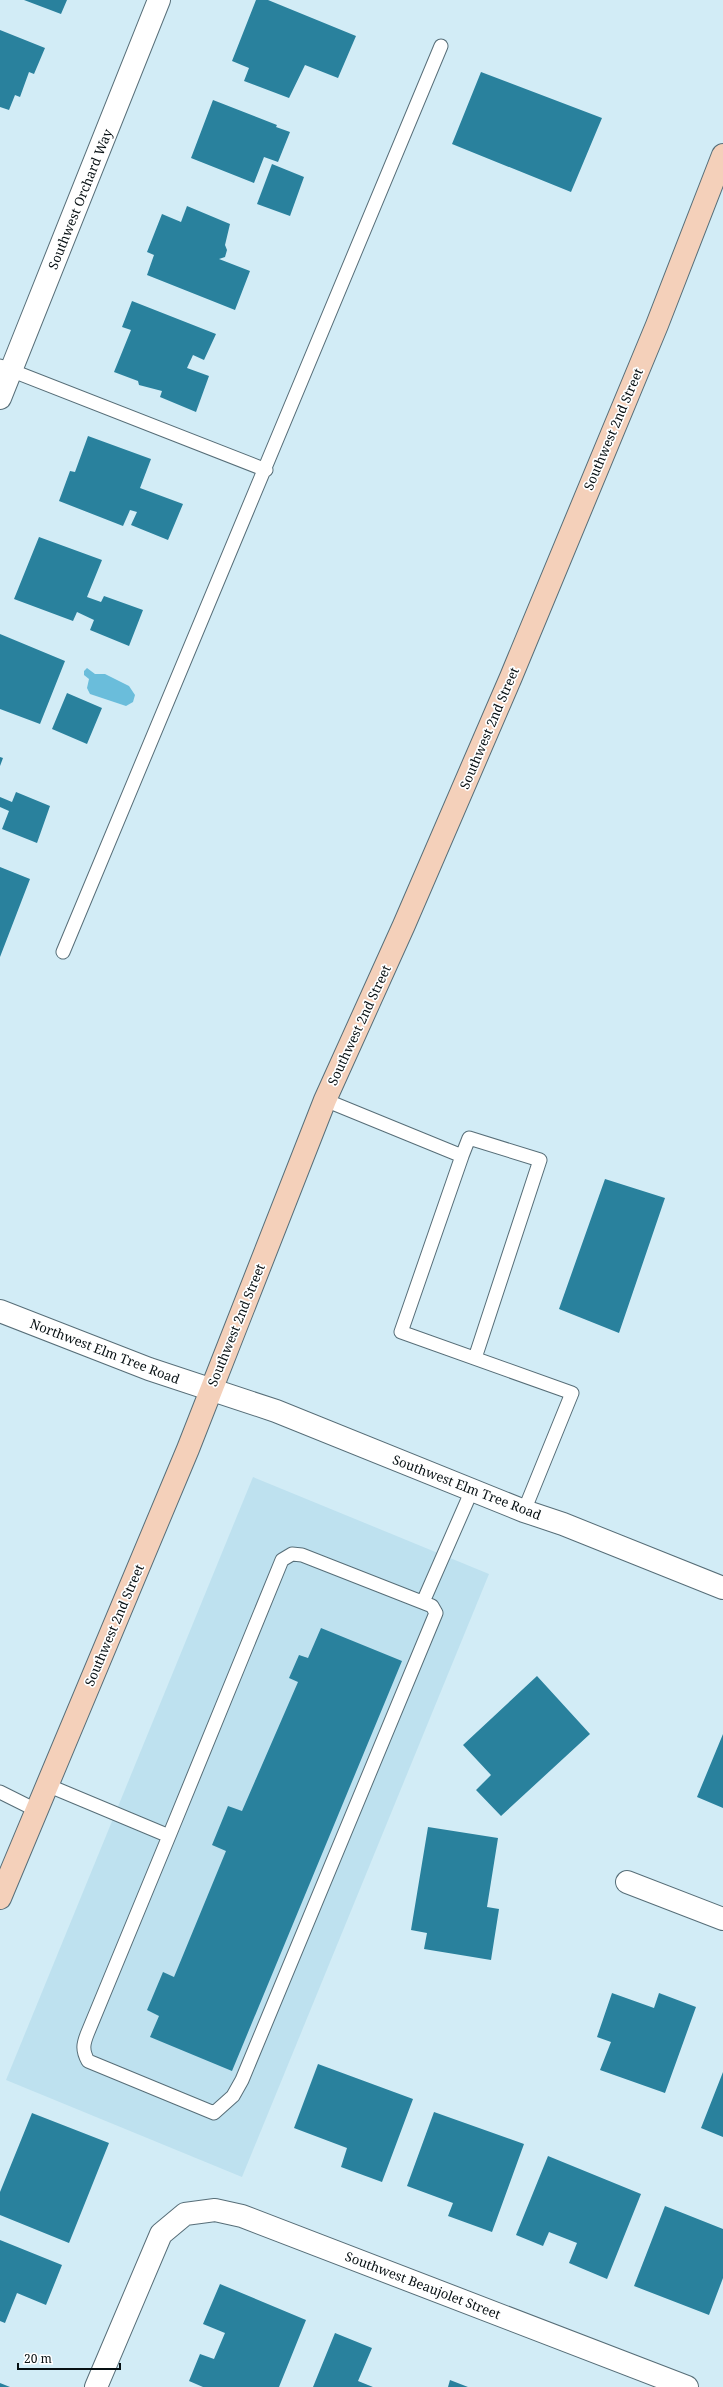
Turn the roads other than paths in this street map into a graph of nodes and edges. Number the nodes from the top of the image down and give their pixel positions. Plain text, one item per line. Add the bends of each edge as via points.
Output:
1 (159, 0) edge
2 (441, 46) dead end
3 (723, 155) edge
4 (6, 368) edge
5 (0, 398) edge
6 (266, 470) junction
7 (63, 952) dead end
8 (325, 1100) junction
9 (462, 1156) junction
10 (0, 1311) edge
11 (475, 1358) junction
12 (210, 1389) junction
13 (472, 1490) junction
14 (524, 1511) junction
15 (723, 1588) edge
16 (423, 1602) junction
17 (47, 1785) junction
18 (0, 1792) edge
19 (36, 1810) junction
20 (169, 1836) junction
21 (627, 1882) dead end
22 (0, 1898) edge
23 (723, 1919) edge
24 (96, 2387) edge
25 (687, 2387) edge

1 - 4 street, Southwest Orchard Way
2 - 6 lane
3 - 8 main road, Southwest 2nd Street via 656,325 510,677 404,925
4 - 5 street, Southwest Orchard Way
4 - 6 lane
6 - 7 lane
8 - 9 lane
8 - 12 main road, Southwest 2nd Street
9 - 11 lane via 401,1332
9 - 11 lane via 469,1138 540,1160
10 - 12 street, Northwest Elm Tree Road via 149,1369
11 - 14 lane via 572,1393
12 - 13 street, Southwest Elm Tree Road via 276,1411
12 - 17 main road, Southwest 2nd Street via 188,1449
13 - 14 street, Southwest Elm Tree Road
13 - 16 lane
14 - 15 street, Southwest Elm Tree Road
16 - 20 lane via 302,1555 292,1554 282,1560
16 - 20 lane via 432,1606 436,1613 242,2080 233,2096 214,2113 88,2061 83,2053 83,2044
17 - 19 main road, Southwest 2nd Street
17 - 20 lane
18 - 19 lane
19 - 22 main road, Southwest 2nd Street
21 - 23 street
24 - 25 street, Southwest Beaujolet Street via 161,2234 185,2214 215,2210 242,2216

